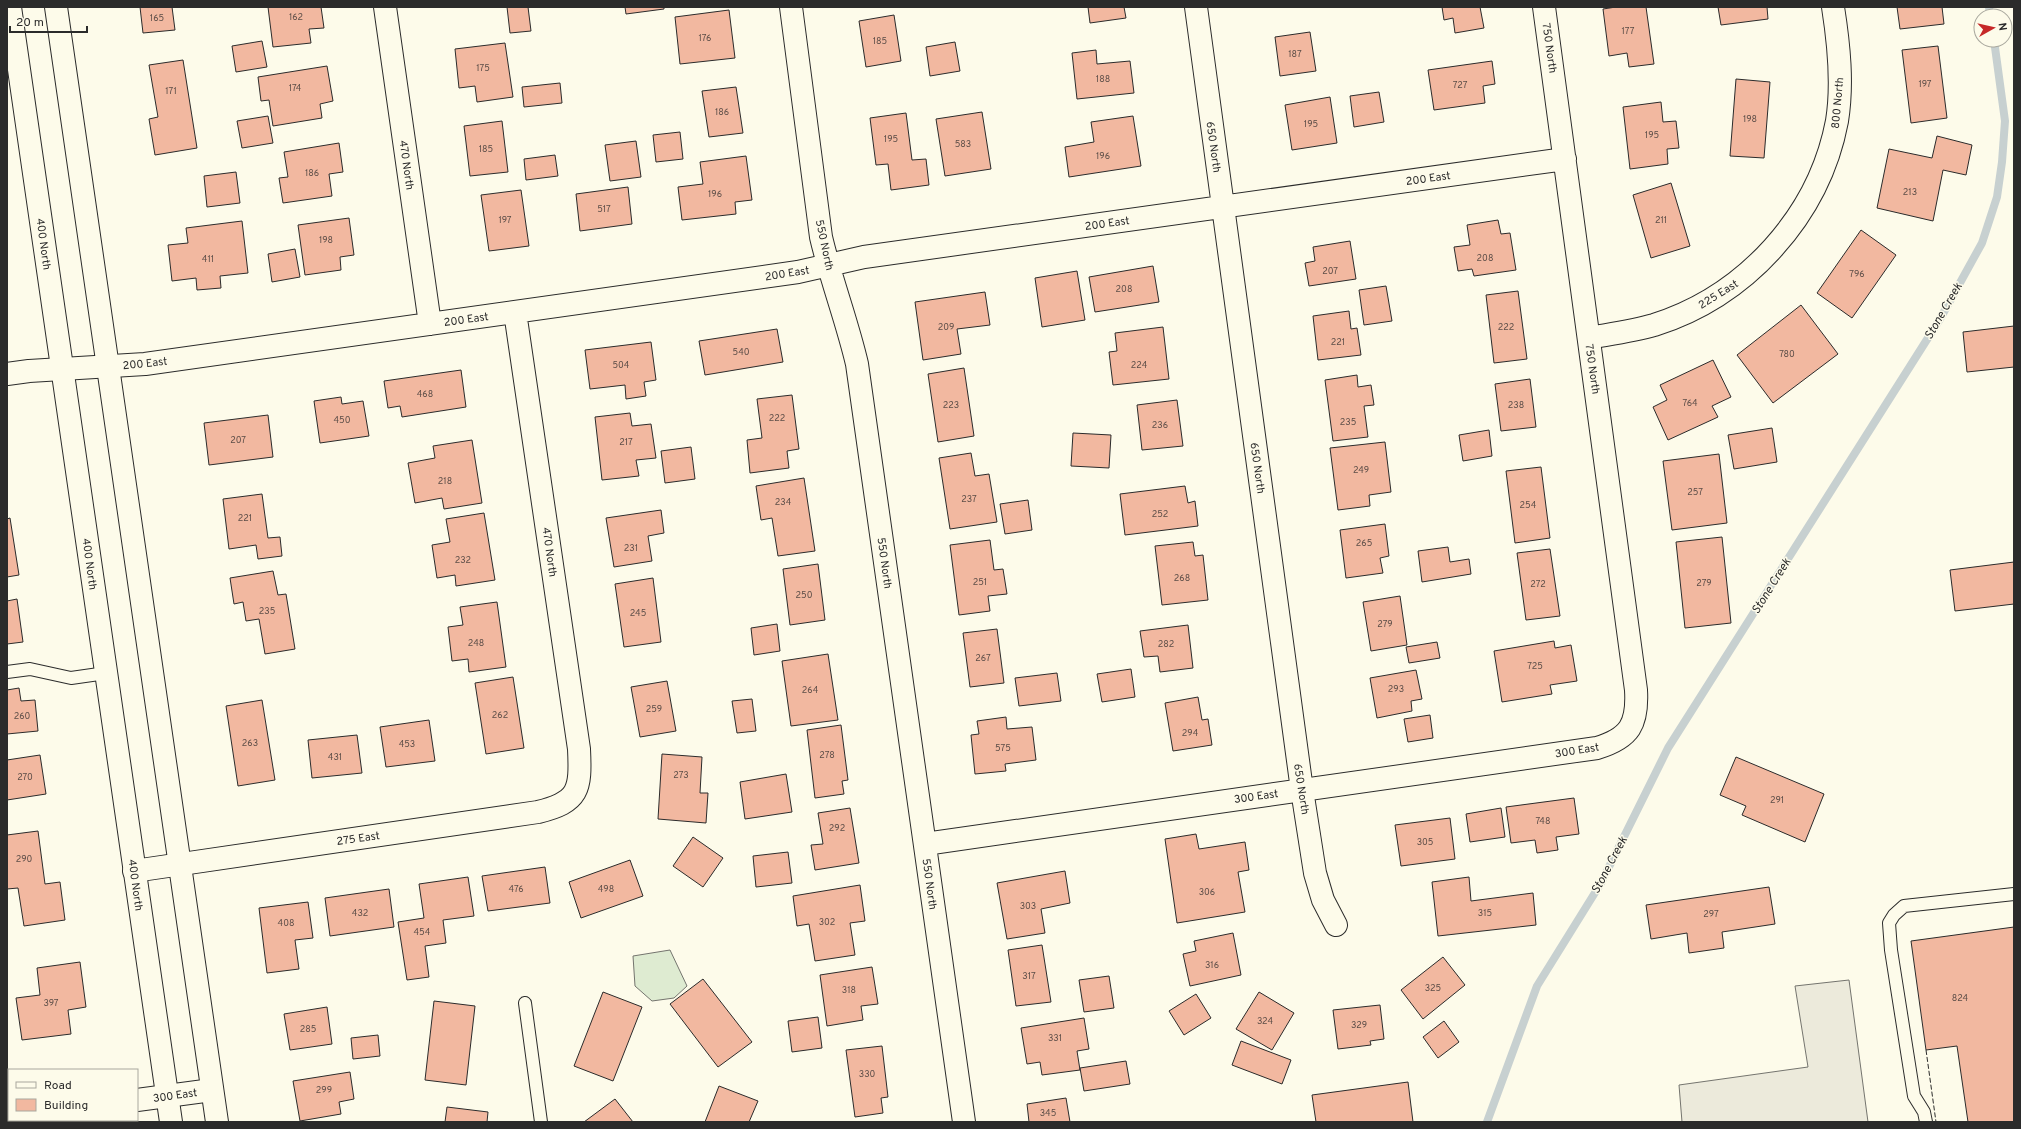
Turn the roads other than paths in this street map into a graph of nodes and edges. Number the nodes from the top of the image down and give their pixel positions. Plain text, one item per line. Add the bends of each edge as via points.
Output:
1 (10, 7) edge
2 (56, 7) edge
3 (384, 7) edge
4 (791, 7) edge
5 (1196, 7) edge
6 (1544, 7) edge
7 (1833, 7) edge
8 (1565, 159) junction
9 (1810, 195) joint
10 (1222, 207) junction
11 (828, 266) junction
12 (516, 312) junction
13 (430, 324) junction
14 (1589, 338) junction
15 (108, 366) junction
16 (62, 369) junction
17 (7, 374) edge
18 (7, 672) edge
19 (106, 673) junction
20 (1630, 730) joint
21 (1302, 790) junction
22 (576, 793) joint
23 (925, 844) junction
24 (180, 864) junction
25 (134, 870) junction
26 (2014, 894) edge
27 (1336, 925) dead end
28 (525, 1003) dead end
29 (212, 1090) junction
30 (167, 1096) junction
31 (138, 1100) edge
32 (170, 1122) edge
33 (217, 1122) edge
34 (541, 1122) edge
35 (964, 1122) edge
36 (1926, 1122) edge

1 - 16 street, 400 North
2 - 15 street
3 - 13 street, 470 North
4 - 11 street, 550 North via 821,237
5 - 10 street, 650 North
6 - 8 street, 750 North
7 - 9 street, 800 North via 1840,63 1837,120 1831,147
8 - 10 street, 200 East
8 - 14 street, 750 North
9 - 14 street, 225 East via 1778,242 1748,272 1714,298 1654,325
10 - 11 street, 200 East via 864,257
10 - 21 street, 650 North
11 - 12 street, 200 East
11 - 23 street, 550 North via 848,326 856,364
12 - 13 street, 200 East
12 - 22 street, 470 North via 579,749
13 - 15 street, 200 East via 145,364
14 - 20 street, 750 North via 1636,690 1635,718
15 - 16 street, 200 East
15 - 24 street
16 - 17 street, 200 East
16 - 19 street, 400 North
18 - 19 lane via 30,669 71,678
19 - 25 street, 400 North
20 - 21 street, 300 East via 1621,738 1597,748
21 - 23 street, 300 East
21 - 27 street, 650 North via 1315,873 1323,900
22 - 24 street, 275 East via 566,802 538,812
23 - 35 street, 550 North
24 - 25 street, 275 East
24 - 29 street
25 - 30 street, 400 North
26 - 36 lane via 1904,906 1889,923 1914,1096 1924,1112
28 - 34 lane
29 - 30 street, 300 East
29 - 33 street
30 - 31 street, 300 East
30 - 32 street, 400 North

